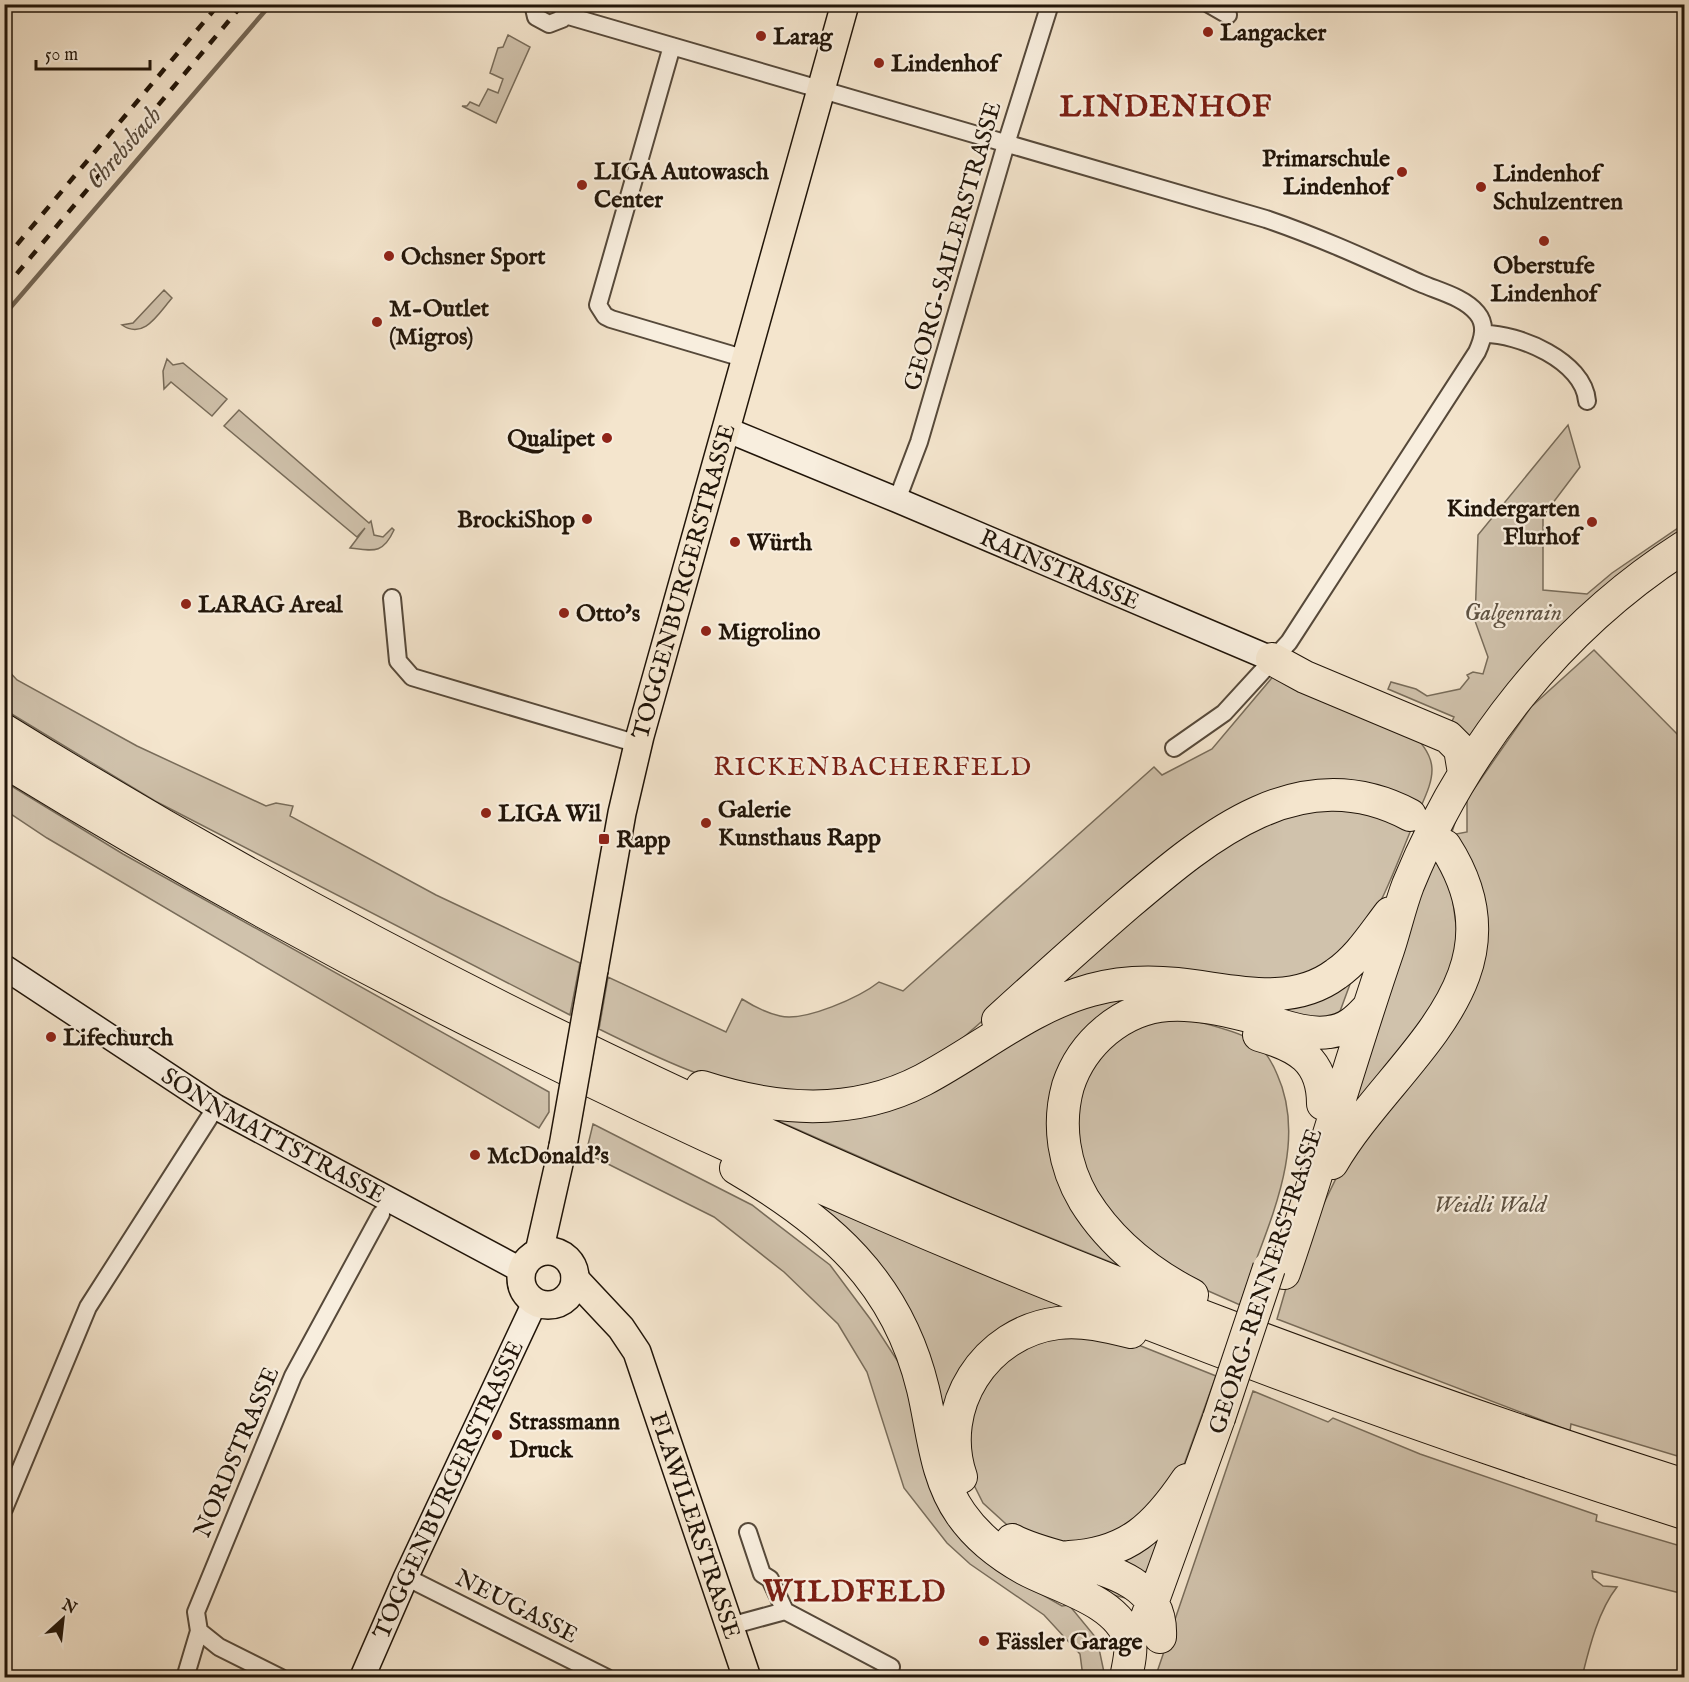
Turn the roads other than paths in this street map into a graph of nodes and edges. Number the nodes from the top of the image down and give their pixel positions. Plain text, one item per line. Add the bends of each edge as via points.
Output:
1 (533, 4) edge
2 (845, 4) edge
3 (1050, 4) edge
4 (1209, 4) edge
5 (565, 10) edge
6 (1228, 15) dead end
7 (672, 46) junction
8 (822, 90) junction
9 (1006, 144) junction
10 (1483, 334) junction
11 (746, 359) junction
12 (1587, 401) dead end
13 (725, 429) junction
14 (897, 500) junction
15 (1684, 547) edge
16 (392, 598) dead end
17 (1272, 659) junction
18 (4, 730) edge
19 (638, 744) junction
20 (1174, 748) dead end
21 (4, 761) edge
22 (1464, 773) junction
23 (1410, 815) dead end
24 (1445, 846) dead end
25 (1407, 887) junction
26 (1381, 925) junction
27 (4, 967) edge
28 (1191, 1006) junction
29 (1367, 1009) junction
30 (519, 1017) junction
31 (1343, 1029) junction
32 (951, 1062) junction
33 (608, 1089) junction
34 (1323, 1104) junction
35 (216, 1107) junction
36 (561, 1156) junction
37 (1306, 1208) junction
38 (381, 1214) dead end
39 (530, 1261) junction
40 (571, 1268) junction
41 (1276, 1270) junction
42 (547, 1302) junction
43 (1306, 1355) junction
44 (1260, 1365) junction
45 (642, 1373) junction
46 (1220, 1429) junction
47 (1684, 1485) edge
48 (4, 1509) edge
49 (1684, 1513) edge
50 (748, 1532) dead end
51 (1053, 1558) junction
52 (1181, 1576) junction
53 (406, 1577) junction
54 (1068, 1588) junction
55 (1153, 1603) junction
56 (785, 1611) junction
57 (730, 1626) junction
58 (199, 1631) junction
59 (1160, 1636) junction
60 (891, 1667) dead end
61 (184, 1677) edge
62 (281, 1677) edge
63 (362, 1677) edge
64 (608, 1677) edge
65 (747, 1677) edge
66 (1126, 1677) edge
67 (1146, 1677) edge

1 - 5 street via 536,17 544,23 554,24
2 - 8 main road, TOGGENBURGERSTRASSE
3 - 9 street, GEORG-SAILERSTRASSE
4 - 6 street
5 - 7 street
7 - 8 street
7 - 11 street via 598,305 611,319
8 - 9 street
8 - 11 main road, TOGGENBURGERSTRASSE
9 - 10 street via 1299,230 1461,301 1476,312 1483,324
9 - 14 street, GEORG-SAILERSTRASSE via 920,442
10 - 12 street via 1501,333 1517,338 1560,361 1582,383
10 - 17 street via 1477,352 1289,642
11 - 13 main road, TOGGENBURGERSTRASSE
13 - 14 street, RAINSTRASSE
13 - 19 main road, TOGGENBURGERSTRASSE
14 - 17 street, RAINSTRASSE
15 - 22 highway, GEORG-RENNERSTRASSE via 1620,594 1561,648 1504,715
16 - 19 street via 398,661 412,677
17 - 20 street via 1224,713
17 - 22 highway via 1448,737 1460,749
18 - 30 highway via 214,855
19 - 36 main road, TOGGENBURGERSTRASSE, bridge via 620,823
21 - 33 highway via 288,926
22 - 25 highway, GEORG-RENNERSTRASSE
23 - 32 highway via 1377,800 1348,794 1284,802 1240,819 1172,866
24 - 37 highway via 1462,875 1472,908 1473,936 1464,980 1440,1024 1352,1132
25 - 26 highway, GEORG-RENNERSTRASSE
25 - 29 highway, GEORG-RENNERSTRASSE
26 - 31 highway, GEORG-RENNERSTRASSE via 1375,951
26 - 32 highway via 1337,974 1306,990 1263,995 1158,982 1109,986 1054,1003
27 - 35 street, SONNMATTSTRASSE
28 - 31 highway via 1211,1007 1310,1032
28 - 34 highway via 1208,1018 1267,1037 1308,1059 1320,1075
28 - 43 highway via 1169,1005 1131,1015 1107,1030 1084,1053 1064,1103 1063,1137 1070,1169 1097,1220 1150,1270 1206,1302 1282,1332
29 - 31 highway
29 - 37 highway, GEORG-RENNERSTRASSE
30 - 32 highway via 694,1084 743,1099 793,1107 872,1100 924,1079
30 - 43 highway via 934,1209
31 - 34 highway, GEORG-RENNERSTRASSE
33 - 44 highway via 928,1234
33 - 54 highway via 796,1206 864,1267 892,1308 911,1348 939,1465 957,1508 998,1552 1028,1571
34 - 41 highway, GEORG-RENNERSTRASSE
35 - 39 street, SONNMATTSTRASSE
35 - 48 street via 87,1306
36 - 39 main road, TOGGENBURGERSTRASSE
36 - 40 main road, TOGGENBURGERSTRASSE via 560,1215
37 - 41 highway, GEORG-RENNERSTRASSE
38 - 58 street, NORDSTRASSE via 293,1376 196,1612
39 - 40 main road via 553,1251
39 - 42 main road via 521,1285
40 - 42 main road via 570,1293
40 - 45 main road, FLAWILERSTRASSE via 621,1328 637,1352
41 - 46 highway, GEORG-RENNERSTRASSE, bridge
42 - 45 main road, FLAWILERSTRASSE via 601,1323
42 - 53 street, TOGGENBURGERSTRASSE
43 - 47 highway
44 - 49 highway
44 - 51 highway via 1079,1322 1034,1328 993,1352 971,1380 958,1410 954,1440 959,1472 972,1502 995,1529 1030,1550
45 - 57 main road, FLAWILERSTRASSE
46 - 51 highway via 1157,1520 1132,1540 1090,1556
46 - 52 highway, GEORG-RENNERSTRASSE
46 - 55 highway, GEORG-RENNERSTRASSE
50 - 56 street via 762,1574 770,1579
51 - 55 highway via 1125,1577 1143,1589
52 - 55 highway via 1164,1597
52 - 59 highway, GEORG-RENNERSTRASSE
53 - 63 street, TOGGENBURGERSTRASSE
53 - 64 street, NEUGASSE
54 - 55 highway via 1130,1604
54 - 66 highway via 1119,1620 1130,1643
55 - 59 highway
55 - 66 highway, GEORG-RENNERSTRASSE
56 - 57 street
56 - 60 street
57 - 65 main road, FLAWILERSTRASSE
58 - 61 street, NORDSTRASSE
58 - 62 street via 219,1647
59 - 67 highway, GEORG-RENNERSTRASSE

